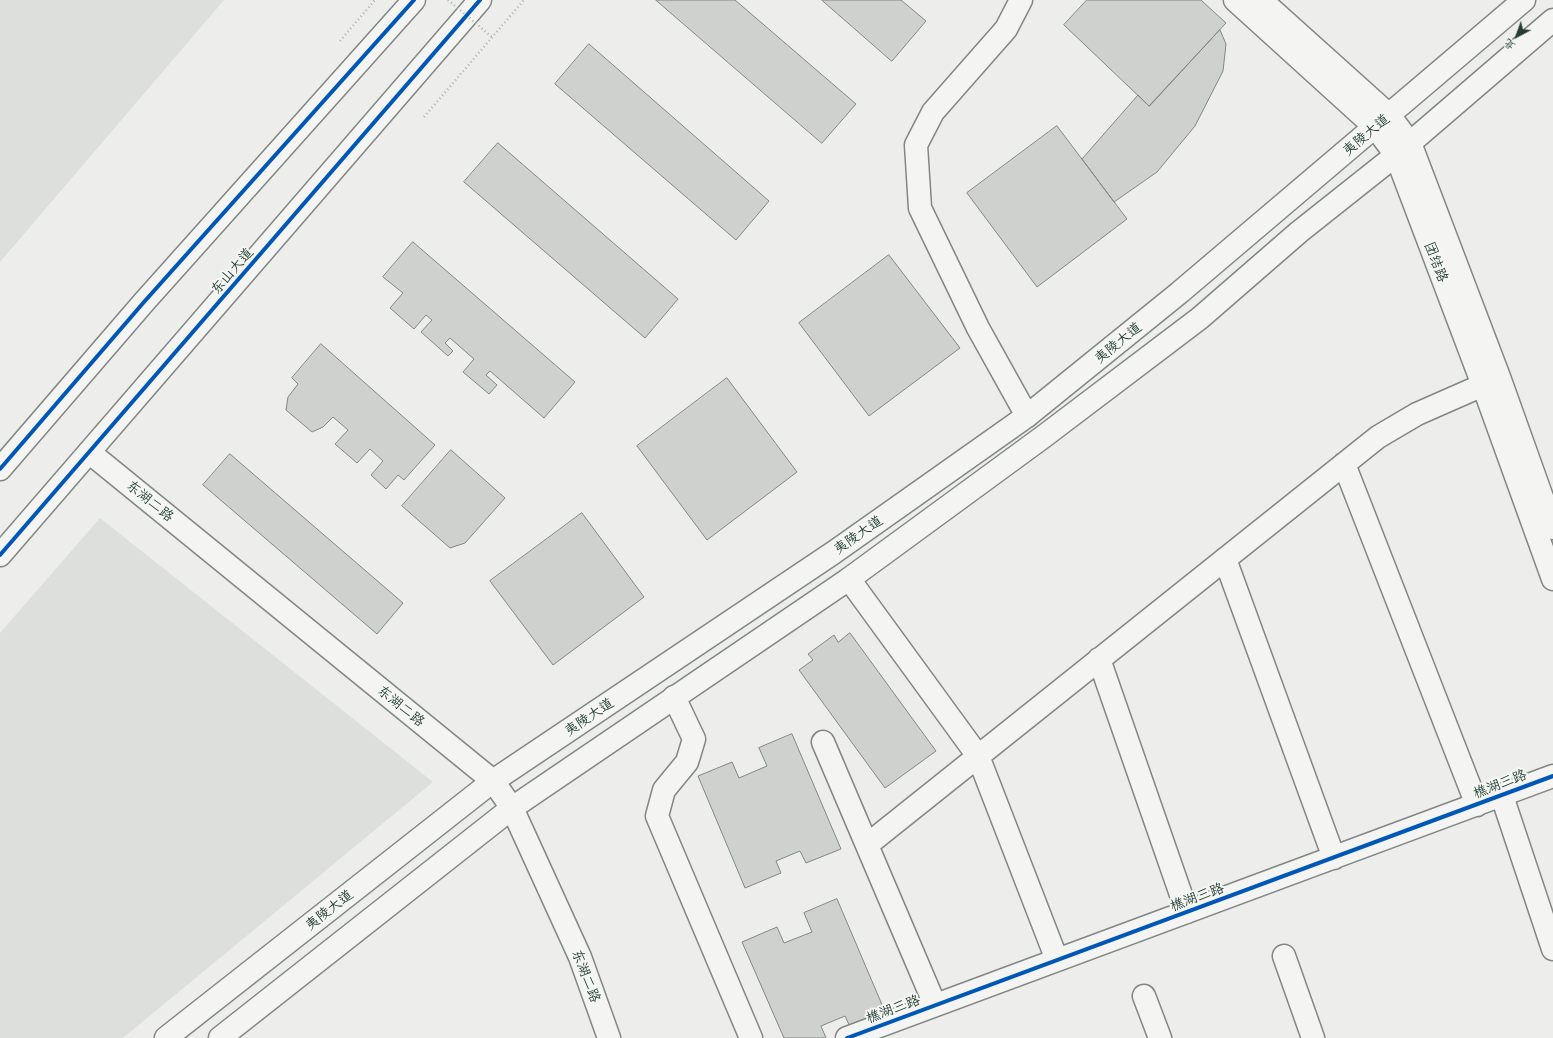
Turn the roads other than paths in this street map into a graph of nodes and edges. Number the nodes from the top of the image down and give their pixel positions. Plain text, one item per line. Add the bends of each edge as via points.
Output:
1 (414, 0) edge
2 (480, 0) edge
3 (1020, 0) edge
4 (1235, 0) edge
5 (1262, 0) edge
6 (1524, 0) edge
7 (1553, 20) edge
8 (1382, 121) junction
9 (1403, 149) junction
10 (1483, 385) junction
11 (1027, 416) junction
12 (89, 452) junction
13 (1344, 464) junction
14 (0, 470) edge
15 (1546, 488) edge
16 (1553, 528) edge
17 (0, 555) edge
18 (1225, 559) junction
19 (849, 579) junction
20 (1553, 579) edge
21 (1099, 659) junction
22 (674, 697) junction
23 (823, 742) dead end
24 (978, 756) junction
25 (1553, 776) edge
26 (493, 781) junction
27 (1502, 796) junction
28 (1478, 805) junction
29 (512, 808) junction
30 (867, 845) junction
31 (1334, 858) junction
32 (1187, 912) junction
33 (1553, 949) edge
34 (1284, 956) dead end
35 (1058, 960) junction
36 (1144, 996) dead end
37 (935, 1005) junction
38 (166, 1038) edge
39 (220, 1038) edge
40 (609, 1038) edge
41 (751, 1038) edge
42 (847, 1038) edge
43 (1160, 1038) edge
44 (1313, 1038) edge

1 - 14 main road via 144,302
2 - 12 main road, 东山大道
3 - 11 main road via 1006,29 933,112 916,145 920,208 978,328
4 - 8 main road, 团结路
5 - 8 main road, 团结路
6 - 8 main road, 夷陵大道
7 - 9 main road, 夷陵大道
8 - 9 main road, 团结路
8 - 11 main road, 夷陵大道 via 1179,293
9 - 10 main road, 团结路
9 - 15 main road, 团结路
9 - 19 main road, 夷陵大道 via 1299,232 1200,318
10 - 13 main road via 1417,414 1378,437
10 - 20 main road, 团结路
11 - 26 main road, 夷陵大道 via 833,553
12 - 17 main road, 东山大道
12 - 26 main road, 东湖二路
13 - 18 main road
13 - 28 main road
15 - 16 main road, 团结路
18 - 21 main road
18 - 31 main road
19 - 22 main road, 夷陵大道
19 - 24 main road
21 - 24 main road
21 - 32 main road
22 - 29 main road, 夷陵大道
22 - 41 main road via 694,739 687,762 664,790 657,816
23 - 30 main road
24 - 30 main road
24 - 35 main road
25 - 27 main road, 樵湖三路
26 - 29 main road, 东湖二路
26 - 38 main road, 夷陵大道
27 - 28 main road, 樵湖三路
27 - 33 main road
28 - 31 main road, 樵湖三路
29 - 39 main road, 夷陵大道
29 - 40 main road, 东湖二路 via 580,956
30 - 37 main road
31 - 32 main road, 樵湖三路
32 - 35 main road, 樵湖三路
34 - 44 main road
35 - 37 main road, 樵湖三路
36 - 43 main road
37 - 42 main road, 樵湖三路

